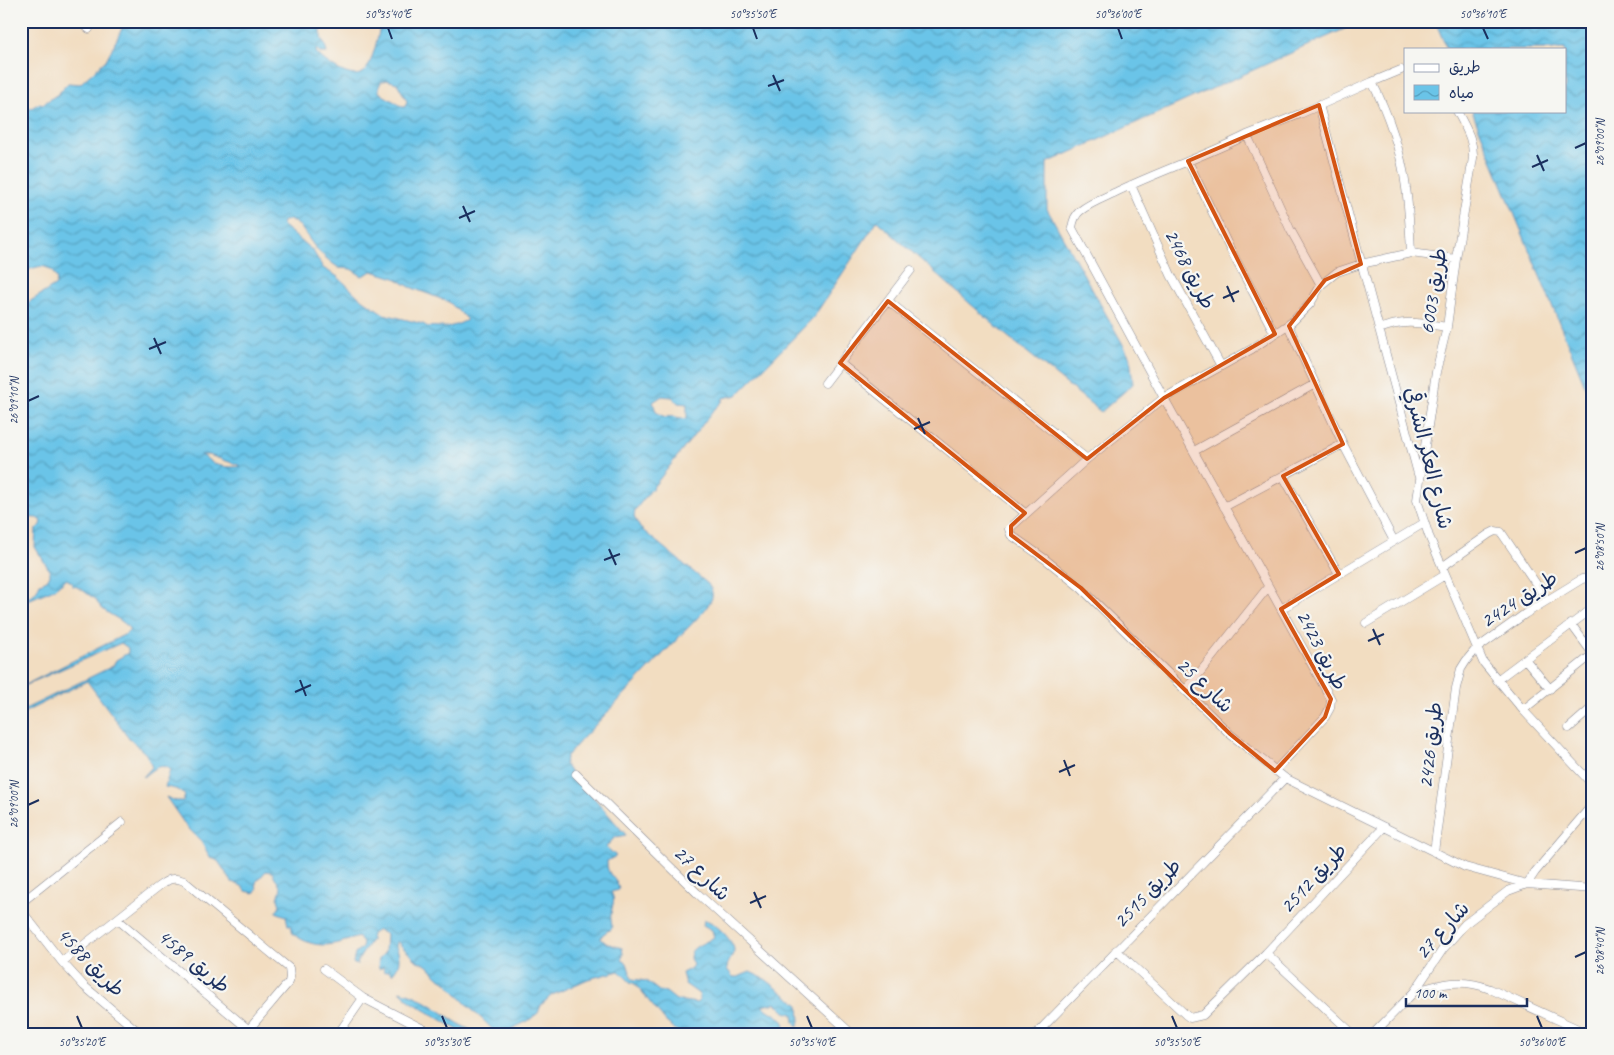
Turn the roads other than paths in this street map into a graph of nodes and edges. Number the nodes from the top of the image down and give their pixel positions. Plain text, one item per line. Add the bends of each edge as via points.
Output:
1 (79, 21) edge
2 (89, 29) dead end
3 (1402, 70) dead end
4 (1372, 82) junction
5 (1319, 105) junction
6 (1458, 112) edge
7 (1247, 135) junction
8 (1188, 161) junction
9 (1131, 185) junction
10 (1411, 253) junction
11 (1456, 259) junction
12 (1361, 264) junction
13 (910, 270) dead end
14 (1321, 285) junction
15 (888, 301) junction
16 (1288, 325) junction
17 (1447, 327) junction
18 (1378, 329) junction
19 (1275, 334) junction
20 (840, 363) junction
21 (1221, 366) junction
22 (826, 383) dead end
23 (1315, 384) junction
24 (1164, 398) junction
25 (1343, 444) junction
26 (1194, 451) junction
27 (1087, 459) junction
28 (1283, 476) junction
29 (1419, 479) junction
30 (1224, 507) junction
31 (1025, 513) junction
32 (1424, 523) junction
33 (1394, 541) junction
34 (1442, 567) junction
35 (1339, 574) junction
36 (1445, 576) junction
37 (1593, 580) edge
38 (1268, 587) junction
39 (1547, 600) junction
40 (1593, 608) edge
41 (1281, 609) junction
42 (1366, 623) dead end
43 (1571, 624) junction
44 (1476, 649) junction
45 (1593, 654) edge
46 (1525, 659) junction
47 (1497, 680) junction
48 (1550, 689) junction
49 (1185, 691) junction
50 (1593, 707) edge
51 (1523, 710) junction
52 (1569, 728) dead end
53 (1275, 771) junction
54 (576, 774) dead end
55 (1285, 778) junction
56 (1591, 779) edge
57 (1593, 804) edge
58 (122, 822) dead end
59 (1384, 827) junction
60 (1434, 852) junction
61 (1527, 884) junction
62 (1593, 889) edge
63 (21, 903) edge
64 (21, 910) edge
65 (117, 919) junction
66 (1116, 950) junction
67 (1266, 953) junction
68 (62, 962) junction
69 (324, 969) dead end
70 (1414, 992) junction
71 (363, 998) junction
72 (21, 1028) edge
73 (247, 1031) edge
74 (27, 1034) edge
75 (142, 1034) edge
76 (338, 1034) edge
77 (433, 1034) edge
78 (852, 1034) edge
79 (1036, 1034) edge
80 (1353, 1034) edge
81 (1373, 1034) edge
82 (1589, 1034) edge

1 - 2 street
3 - 4 street
4 - 5 street
4 - 10 street via 1401,162 1408,199
5 - 7 street
5 - 12 street, شارع العكر الشرقي
6 - 11 street, طريق 6003 via 1470,136 1474,153
7 - 8 street
7 - 14 street via 1290,229
8 - 9 street
8 - 19 street, طريق 2468
9 - 21 street, طريق 2468 via 1171,275
9 - 24 street, طريق 2423 via 1079,211 1072,228
10 - 11 street
10 - 12 street
11 - 17 street, طريق 6003
12 - 14 street via 1337,272
12 - 18 street, شارع العكر الشرقي
13 - 15 street
14 - 16 street, شارع 25 via 1305,310
15 - 20 street
15 - 27 street
16 - 19 street, شارع 25
16 - 23 street
17 - 18 street via 1415,322 1395,323
17 - 29 street, طريق 6003 via 1436,372
18 - 29 street, شارع العكر الشرقي
19 - 21 street, شارع 25
20 - 22 street
20 - 31 street
21 - 24 street, شارع 25
23 - 25 street
23 - 26 street
24 - 26 street, طريق 2423
24 - 27 street, شارع 25
25 - 28 street
25 - 33 street
26 - 30 street, طريق 2423
27 - 31 street, شارع 25
28 - 30 street
28 - 35 street
29 - 32 street, شارع العكر الشرقي via 1417,500
30 - 38 street, طريق 2423
31 - 49 street, شارع 25 via 1009,529 1011,535 1081,588
32 - 33 street
32 - 34 street, شارع العكر الشرقي
33 - 35 street
34 - 36 street, شارع العكر الشرقي
34 - 39 street via 1489,534 1501,532
35 - 41 street
36 - 42 street
36 - 44 street, شارع العكر الشرقي
37 - 39 street, طريق 2424 via 1582,579
38 - 41 street, طريق 2423
38 - 49 street
39 - 44 street, طريق 2424
40 - 43 street
41 - 53 street, طريق 2423 via 1331,699 1326,717
43 - 45 street
43 - 46 street
44 - 47 street, شارع العكر الشرقي
44 - 60 street, طريق 2426 via 1461,669 1456,688
45 - 48 street
46 - 47 street
46 - 48 street
47 - 51 street, شارع العكر الشرقي
48 - 51 street
49 - 53 street, شارع 25
50 - 52 street
51 - 56 street, شارع العكر الشرقي
53 - 55 street, شارع 25
54 - 78 street, شارع 27 via 697,893
55 - 59 street, شارع 25
55 - 66 street, طريق 2515
57 - 61 street
58 - 63 street
59 - 60 street, شارع 25
59 - 67 street, طريق 2512
60 - 61 street, شارع 25 via 1465,867
61 - 62 street, شارع 25
61 - 70 street, شارع 27 via 1508,891 1465,924 1443,948
64 - 68 street, طريق 4588
65 - 68 street
65 - 73 street, طريق 4589
65 - 73 street via 158,886 179,879 285,964 290,972 289,982
66 - 67 street, طريق 2512 via 1190,1018 1210,1010
66 - 79 street, طريق 2515
67 - 80 street
68 - 75 street, طريق 4588 via 84,986
69 - 71 street
70 - 81 street, شارع 27
70 - 82 street via 1448,982 1473,984
71 - 76 street
71 - 77 street
72 - 74 street

